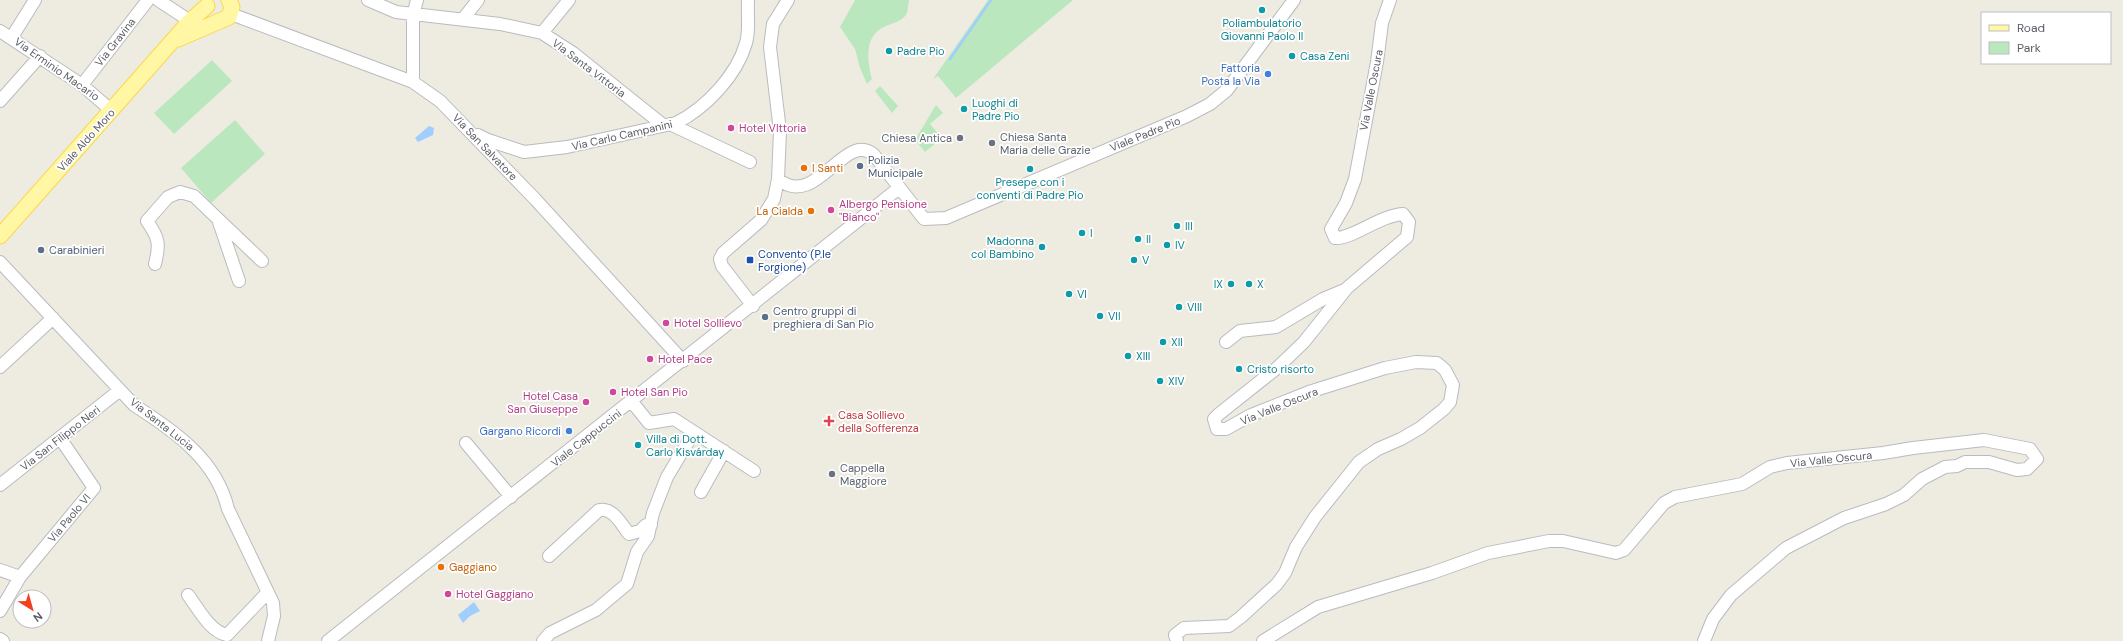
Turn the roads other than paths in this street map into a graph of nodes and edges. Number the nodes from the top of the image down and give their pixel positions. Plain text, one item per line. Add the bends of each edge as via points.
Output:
1 (35, 0) edge
2 (148, 0) edge
3 (158, 0) edge
4 (368, 0) edge
5 (417, 0) edge
6 (478, 0) edge
7 (569, 0) edge
8 (748, 0) edge
9 (788, 0) edge
10 (1294, 0) edge
11 (1390, 0) edge
12 (209, 3) edge
13 (229, 7) edge
14 (413, 15) junction
15 (463, 19) junction
16 (190, 21) junction
17 (0, 31) edge
18 (542, 33) junction
19 (12, 37) junction
20 (171, 42) junction
21 (40, 56) junction
22 (413, 82) junction
23 (82, 85) junction
24 (0, 100) edge
25 (112, 111) junction
26 (666, 124) junction
27 (469, 129) junction
28 (750, 162) dead end
29 (778, 179) junction
30 (900, 188) junction
31 (218, 219) junction
32 (0, 236) edge
33 (262, 261) dead end
34 (0, 262) edge
35 (155, 264) dead end
36 (239, 281) dead end
37 (1346, 288) junction
38 (753, 306) junction
39 (53, 318) junction
40 (1226, 342) dead end
41 (683, 361) junction
42 (0, 367) edge
43 (120, 390) junction
44 (632, 402) junction
45 (694, 432) junction
46 (60, 438) junction
47 (466, 443) dead end
48 (724, 451) junction
49 (754, 471) dead end
50 (0, 485) edge
51 (701, 492) dead end
52 (511, 498) junction
53 (651, 525) junction
54 (549, 556) dead end
55 (0, 570) edge
56 (20, 578) junction
57 (268, 592) junction
58 (188, 595) dead end
59 (0, 611) edge
60 (0, 639) edge
61 (3, 641) edge
62 (268, 641) edge
63 (328, 641) edge
64 (543, 641) edge
65 (1177, 641) edge
66 (1263, 641) edge
67 (1704, 641) edge

1 - 19 street
2 - 23 street, Via Gravina
3 - 16 street
4 - 14 street, Via Santa Vittoria via 396,12
5 - 14 street
6 - 15 street
7 - 18 street
8 - 26 street, Via Carlo Campanini via 747,42 738,66 704,104 688,117
9 - 29 street via 773,24 770,47 780,131
10 - 30 street, Viale Padre Pio via 1227,90 1210,104 1187,116 946,218 924,219
11 - 37 street, Via Valle Oscura via 1382,23 1355,179 1346,203 1331,230 1335,238 1344,238 1386,217 1403,214 1410,226 1407,237
12 - 13 main road, Viale Aldo Moro via 211,17
12 - 16 main road, Viale Aldo Moro
13 - 20 main road, Viale Aldo Moro
13 - 22 street, Via San Salvatore
14 - 15 street, Via Santa Vittoria
14 - 22 street
15 - 18 street, Via Santa Vittoria
16 - 20 main road, Viale Aldo Moro
17 - 19 street, Via Erminio Macario
18 - 26 street, Via Santa Vittoria via 573,53
19 - 21 street, Via Erminio Macario
20 - 25 main road, Viale Aldo Moro
21 - 23 street, Via Erminio Macario
21 - 24 street
22 - 27 street, Via San Salvatore via 440,101
23 - 25 street, Via Erminio Macario
25 - 32 main road, Viale Aldo Moro
26 - 27 street, Via Carlo Campanini via 637,133 567,147 524,152 488,140
26 - 28 street, Via Santa Vittoria
27 - 41 street, Via San Salvatore
29 - 30 street via 788,186 802,187 847,155 861,150 874,155
29 - 38 street via 774,199 766,214 723,252 720,259 722,266
30 - 38 street, Viale Cappuccini
31 - 33 street
31 - 35 street via 194,196 180,192 168,197 147,221 158,240
31 - 36 street
34 - 39 street, Via Santa Lucia
37 - 40 street via 1276,327 1240,331
37 - 65 street, Via Valle Oscura via 1304,342 1277,368 1214,419 1217,429 1226,429 1251,415 1309,392 1385,368 1416,362 1438,363 1445,370 1453,386 1450,402 1420,428 1401,440 1378,449 1359,462 1315,517 1296,548 1285,573 1241,617 1229,626 1184,628 1175,635
38 - 41 street, Viale Cappuccini
39 - 42 street
39 - 43 street, Via Santa Lucia
41 - 44 street, Viale Cappuccini
43 - 46 street, Via San Filippo Neri
43 - 57 street, Via Santa Lucia via 134,406 198,452 210,468 224,493 228,509
44 - 45 street via 649,423 674,419
44 - 52 street, Viale Cappuccini
45 - 48 street
45 - 53 street via 667,478
46 - 50 street, Via San Filippo Neri
46 - 56 street, Via Paolo VI via 94,488
47 - 52 street
48 - 49 street
48 - 51 street
52 - 63 street, Viale Cappuccini
53 - 54 street via 629,534 612,512 606,509 599,510
53 - 64 street via 648,536 637,552 627,584 596,610 550,634
55 - 56 street
56 - 59 street, Via Paolo VI
57 - 58 street via 226,635 220,634 208,622
57 - 62 street, Via Santa Lucia via 273,603 274,616
60 - 61 street
66 - 67 street, Via Valle Oscura via 1318,607 1496,551 1549,540 1616,553 1624,550 1664,503 1675,497 1742,484 1770,467 1787,463 1984,440 2030,449 2037,459 2027,469 2017,470 1989,462 1965,462 1946,467 1922,479 1904,495 1844,518 1786,548 1731,595 1713,619

